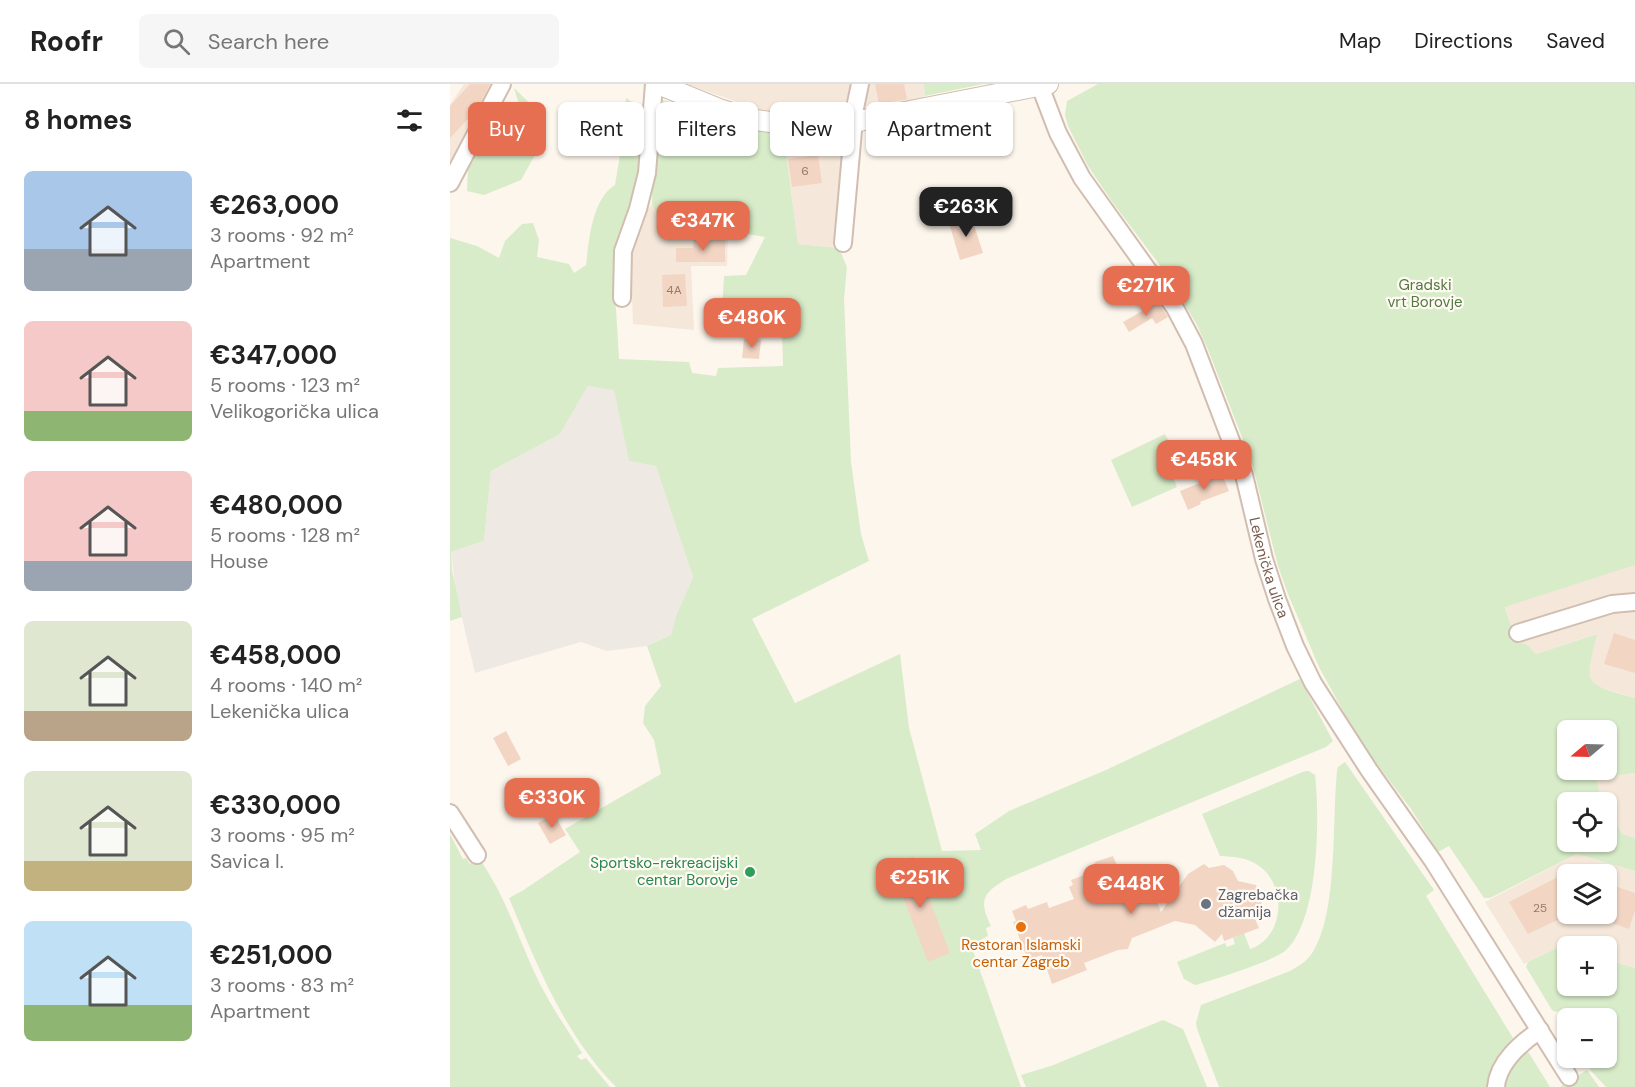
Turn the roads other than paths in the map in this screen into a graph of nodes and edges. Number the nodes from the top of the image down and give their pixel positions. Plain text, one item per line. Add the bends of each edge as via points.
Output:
1 (502, 84) edge
2 (656, 84) edge
3 (860, 84) edge
4 (1044, 85) edge
5 (770, 122) edge
6 (854, 122) joint
7 (851, 156) edge
8 (450, 183) edge
9 (843, 243) dead end
10 (622, 298) dead end
11 (1635, 602) edge
12 (1518, 633) dead end
13 (450, 813) edge
14 (477, 855) dead end
15 (1540, 1030) junction
16 (1569, 1077) dead end
17 (1496, 1087) edge

1 - 8 street
2 - 5 street via 719,109
2 - 10 street via 647,173 623,251
3 - 6 street
4 - 6 street
4 - 15 street, Lekenička ulica via 1058,132 1082,178 1175,308 1194,344 1244,475 1277,599 1313,683
7 - 9 street
11 - 12 street via 1612,604
13 - 14 street
15 - 16 street, Lekenička ulica
15 - 17 street via 1510,1057 1500,1071

